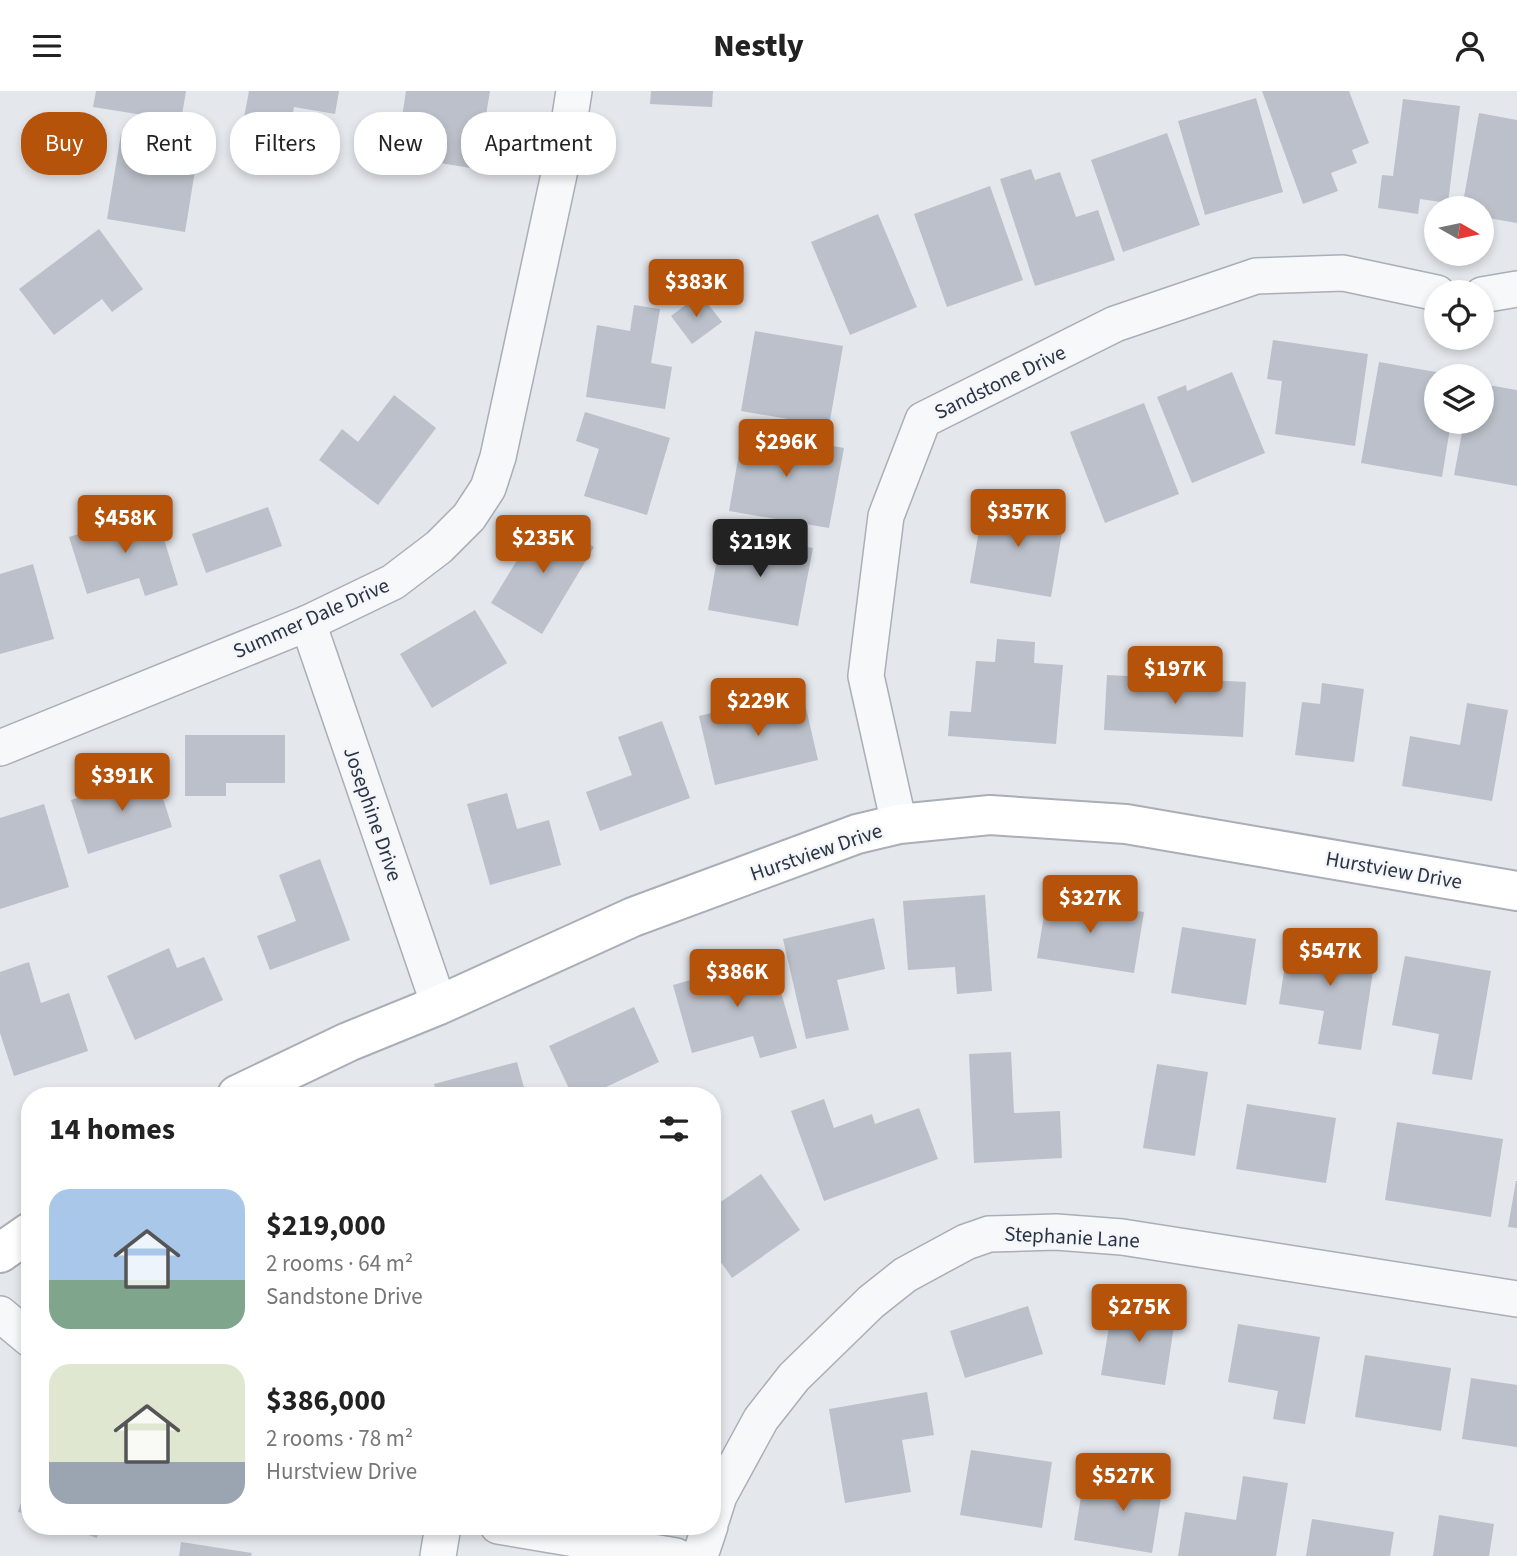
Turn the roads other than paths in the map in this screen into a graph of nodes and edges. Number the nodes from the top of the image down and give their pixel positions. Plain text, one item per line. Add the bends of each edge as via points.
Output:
1 (574, 91) edge
2 (1517, 289) edge
3 (1424, 290) edge
4 (1494, 293) edge
5 (308, 623) junction
6 (0, 748) edge
7 (900, 824) junction
8 (1517, 891) edge
9 (439, 1005) junction
10 (254, 1087) edge
11 (21, 1238) edge
12 (0, 1253) edge
13 (1517, 1299) edge
14 (0, 1314) edge
15 (21, 1332) edge
16 (721, 1492) edge
17 (442, 1535) edge
18 (552, 1535) edge
19 (707, 1535) edge
20 (438, 1556) edge
21 (676, 1556) edge
22 (700, 1556) edge

1 - 5 street, Summer Dale Drive via 504,431 488,488 439,547 393,582
2 - 4 street
3 - 7 street, Sandstone Drive via 1343,273 1256,276 1115,324 923,420 886,516 866,676
5 - 6 street, Summer Dale Drive
5 - 9 street, Josephine Drive
7 - 8 street, Hurstview Drive via 990,815 1126,824
7 - 9 street, Hurstview Drive via 857,834 633,917
9 - 10 street, Hurstview Drive
11 - 12 street
13 - 16 street, Stephanie Lane via 1122,1237 1056,1232 989,1234 905,1275 871,1302 794,1377 761,1419
14 - 15 street
17 - 20 street
18 - 21 street
19 - 22 street

